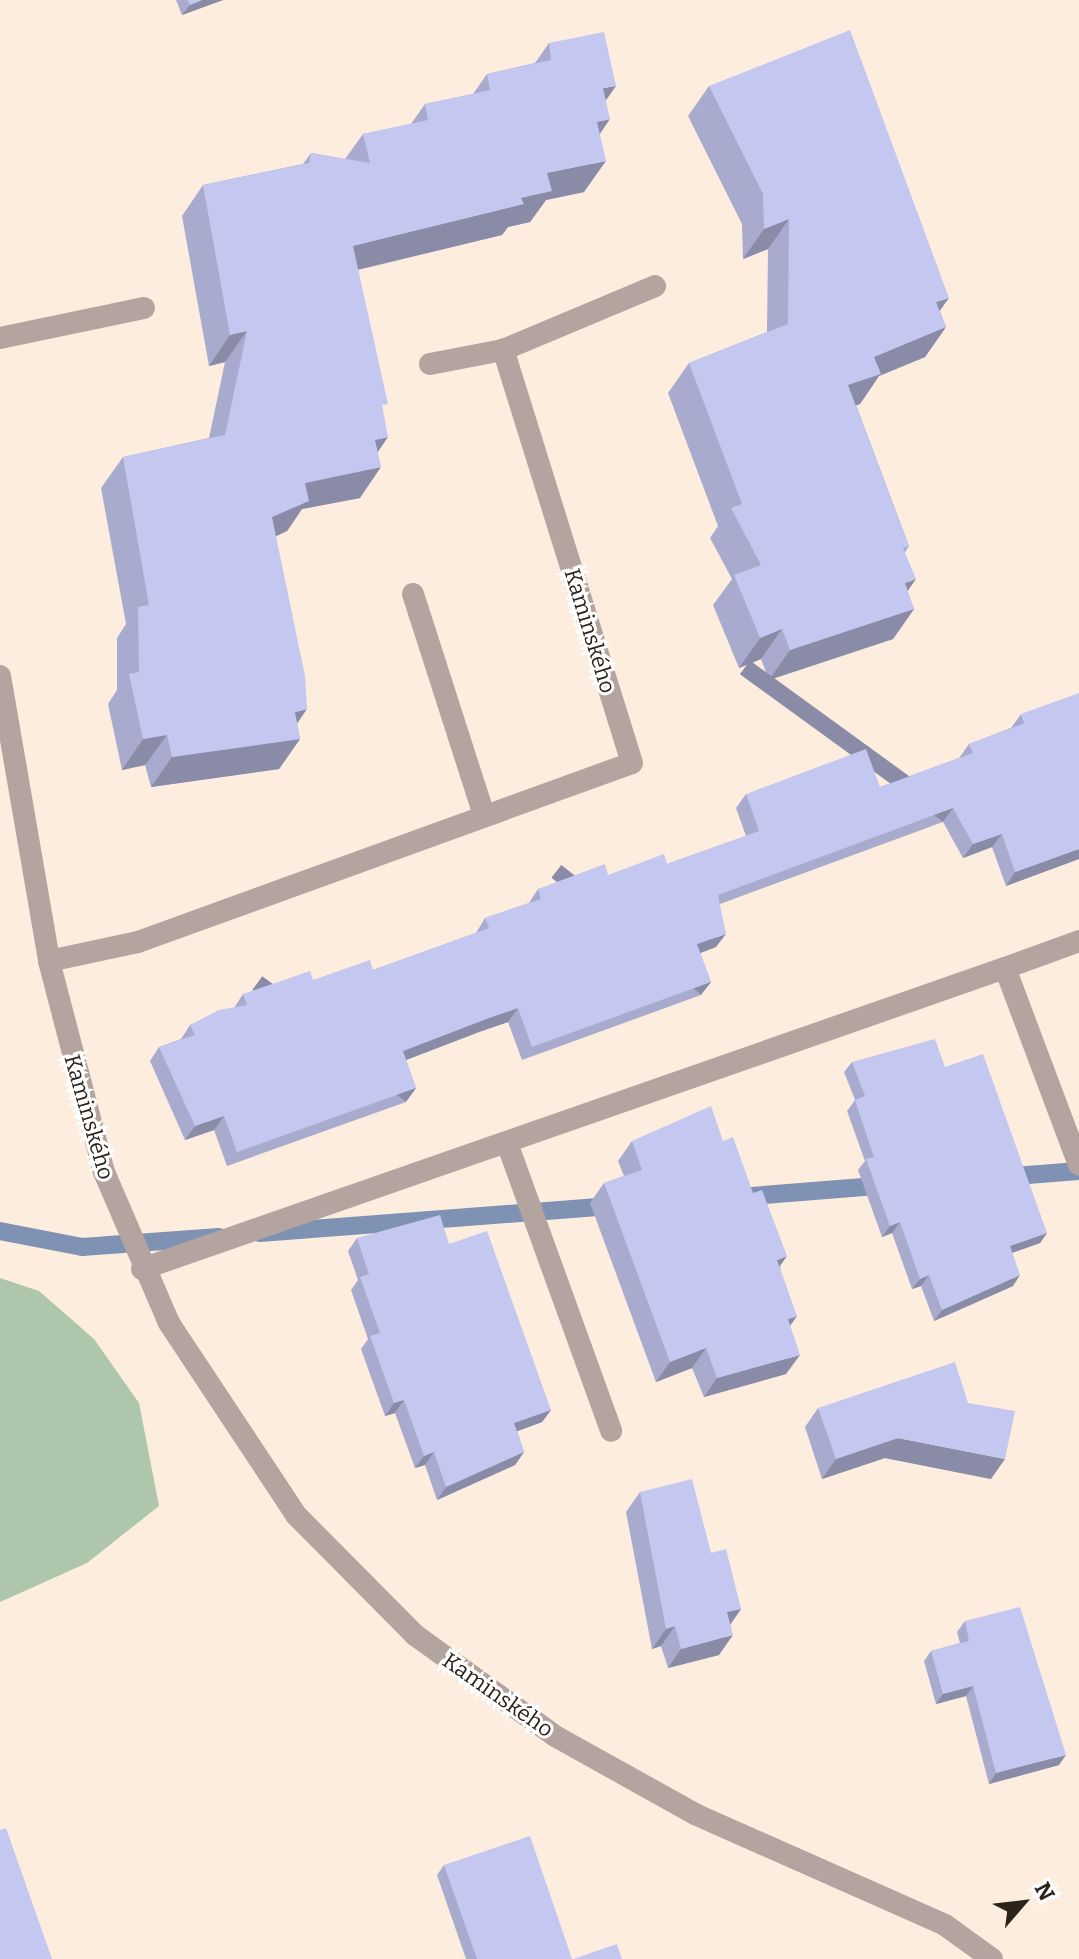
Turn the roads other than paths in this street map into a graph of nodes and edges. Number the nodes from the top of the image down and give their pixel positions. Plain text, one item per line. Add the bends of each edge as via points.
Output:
1 (655, 286) dead end
2 (144, 308) dead end
3 (0, 338) edge
4 (503, 350) junction
5 (430, 364) dead end
6 (413, 594) dead end
7 (0, 676) edge
8 (484, 815) junction
9 (1079, 941) edge
10 (49, 961) junction
11 (1005, 968) junction
12 (507, 1143) junction
13 (1079, 1165) edge
14 (142, 1269) junction
15 (611, 1431) dead end
16 (992, 1959) edge

1 - 4 street
2 - 3 street
4 - 5 street
4 - 8 street, Kaminského via 632,763
6 - 8 street
7 - 10 street, Kaminského
8 - 10 street, Kaminského via 138,942
9 - 11 street
10 - 14 street, Kaminského via 100,1158
11 - 12 street
11 - 13 street
12 - 14 street
12 - 15 street
14 - 16 street, Kaminského via 201,1376 296,1515 415,1635 514,1710 625,1776 945,1925

